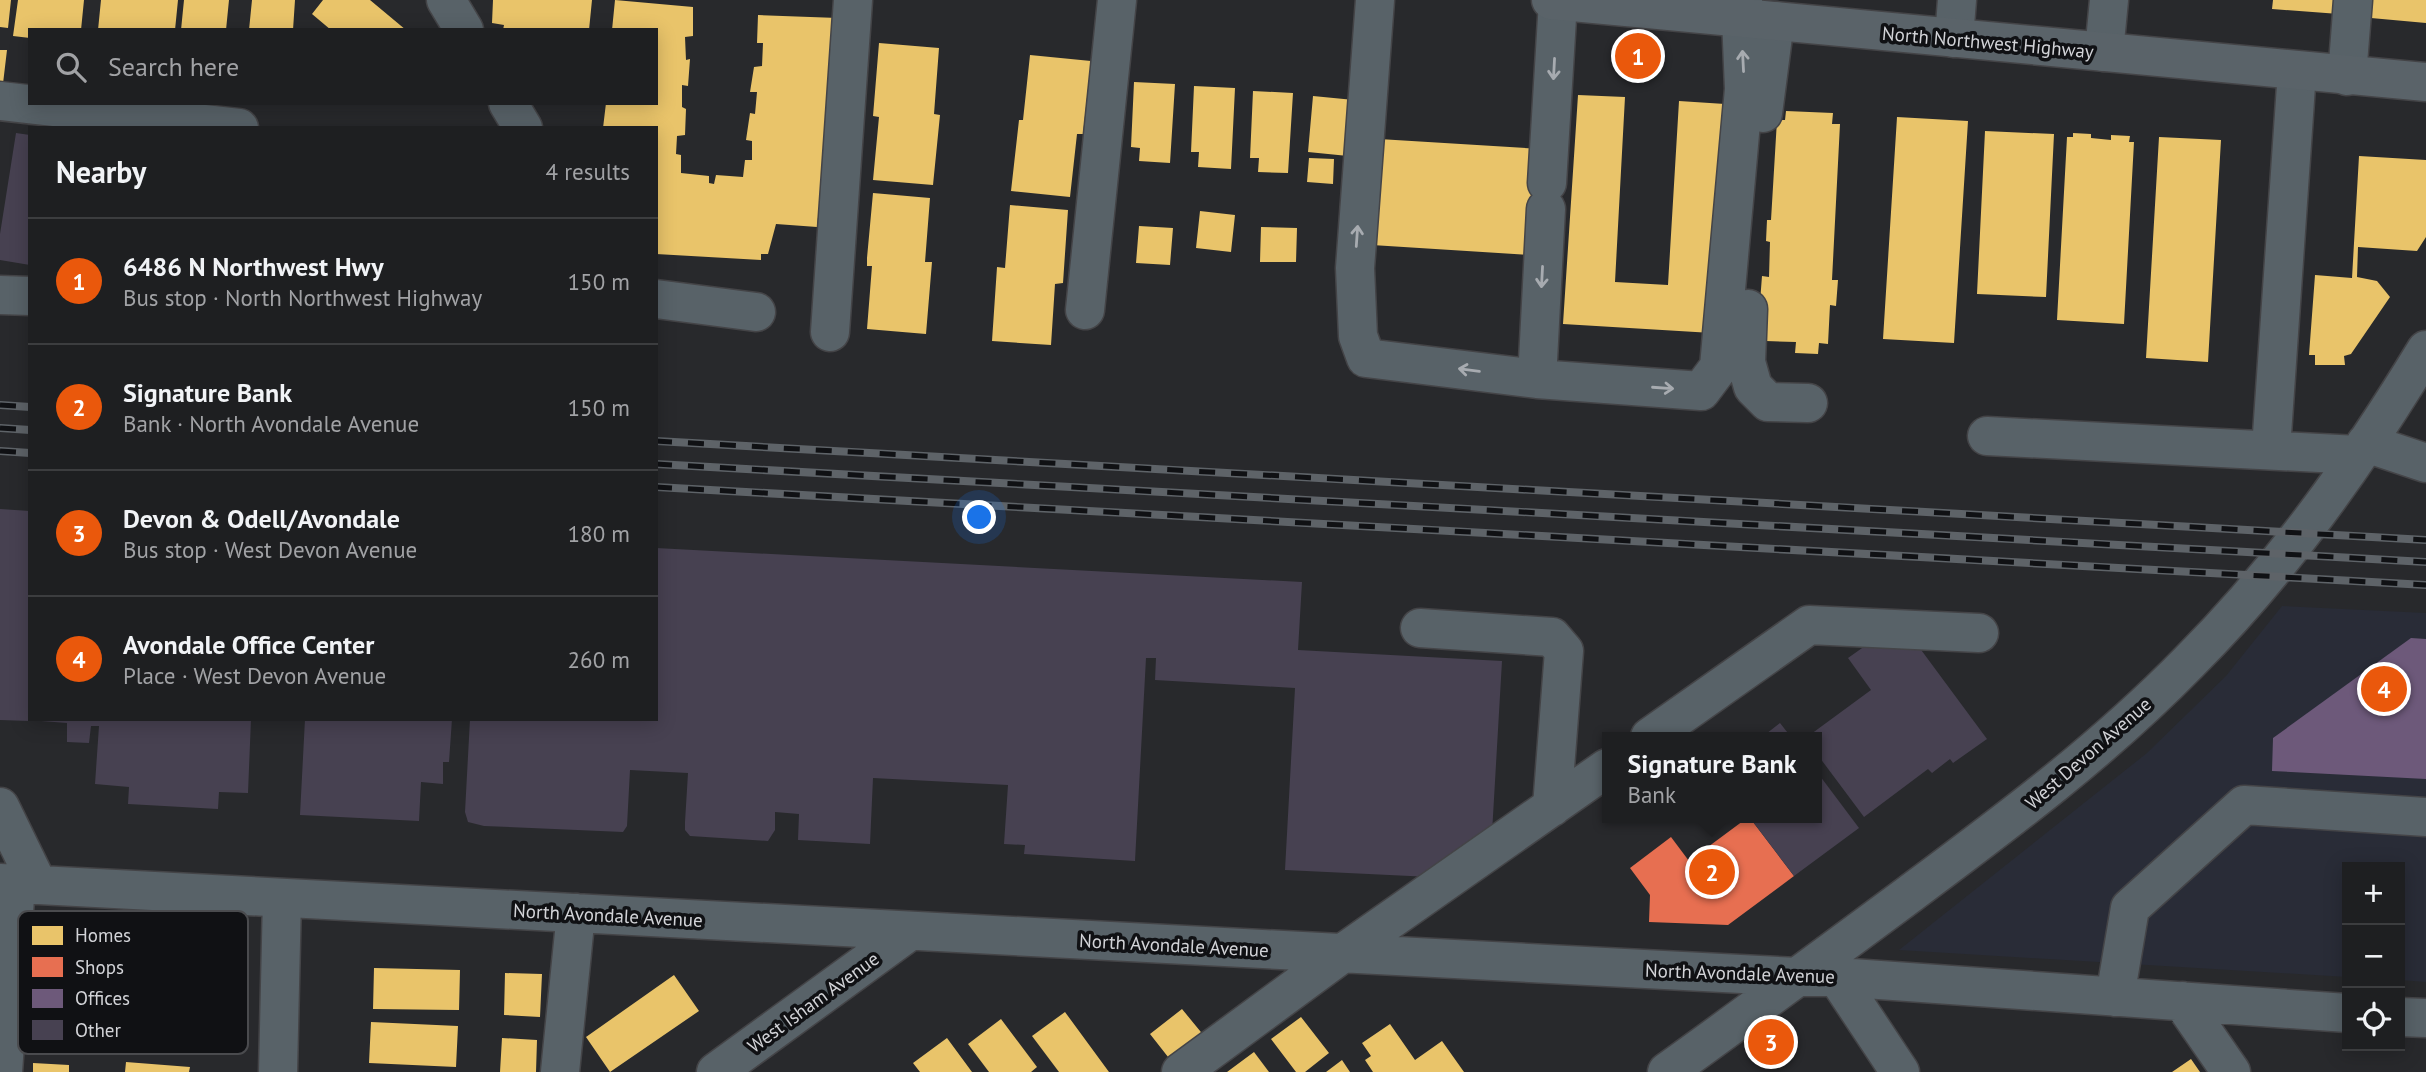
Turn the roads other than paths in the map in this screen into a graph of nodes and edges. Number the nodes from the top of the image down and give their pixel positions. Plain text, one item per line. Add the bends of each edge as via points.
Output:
1 (446, 0) edge
2 (853, 0) edge
3 (1117, 0) edge
4 (1375, 0) edge
5 (1551, 0) edge
6 (1957, 0) edge
7 (2109, 0) edge
8 (2353, 0) edge
9 (1558, 1) edge
10 (1753, 13) edge
11 (463, 28) edge
12 (1954, 38) junction
13 (2104, 52) junction
14 (2297, 71) junction
15 (2347, 76) junction
16 (2426, 82) edge
17 (0, 101) edge
18 (28, 104) edge
19 (35, 105) edge
20 (509, 105) edge
21 (221, 126) edge
22 (522, 126) edge
23 (0, 295) edge
24 (28, 296) edge
25 (658, 299) edge
26 (1085, 310) dead end
27 (756, 312) dead end
28 (830, 332) dead end
29 (2426, 349) edge
30 (1537, 379) junction
31 (1808, 403) dead end
32 (1987, 436) dead end
33 (2271, 449) junction
34 (2362, 449) junction
35 (2426, 463) edge
36 (1420, 628) dead end
37 (1979, 633) dead end
38 (1657, 732) edge
39 (1602, 772) edge
40 (0, 807) edge
41 (1552, 807) junction
42 (2426, 817) edge
43 (18, 884) edge
44 (282, 898) junction
45 (576, 913) junction
46 (910, 931) junction
47 (1343, 953) junction
48 (1798, 977) junction
49 (1837, 977) junction
50 (2115, 997) junction
51 (2182, 1001) junction
52 (2342, 1013) edge
53 (2405, 1017) edge
54 (2426, 1018) edge
55 (3, 1072) edge
56 (278, 1072) edge
57 (560, 1072) edge
58 (716, 1072) edge
59 (1181, 1072) edge
60 (1667, 1072) edge
61 (1900, 1072) edge
62 (2231, 1072) edge

1 - 11 street
2 - 28 street
3 - 26 street
30 -> 4 street via 1366,358 1358,336 1355,268
5 - 9 main road, North Northwest Highway
6 - 12 street
7 - 13 street
8 - 15 street
9 - 10 main road, North Northwest Highway
9 -> 30 street
10 - 12 main road, North Northwest Highway
30 -> 10 street via 1701,391 1719,367
10 - 31 street via 1756,178 1746,362 1753,387 1768,402
12 - 13 main road, North Northwest Highway
13 - 14 main road, North Northwest Highway
14 - 15 main road, North Northwest Highway
14 - 33 street
15 - 16 main road, North Northwest Highway
17 - 18 street
19 - 21 street
20 - 22 street
23 - 24 street
25 - 27 street
29 - 34 street, West Devon Avenue
32 - 33 street
33 - 34 street
34 - 35 street
34 - 48 street, West Devon Avenue via 2273,569 2190,662 2123,726 2058,783
36 - 41 street via 1552,637 1564,651
37 - 38 street via 1808,625
39 - 41 street
40 - 43 street
41 - 47 street
42 - 50 street via 2244,805 2130,908
43 - 44 street, North Avondale Avenue
43 - 55 street
44 - 45 street, North Avondale Avenue
44 - 56 street
45 - 46 street, North Avondale Avenue
45 - 57 street
46 - 47 street, North Avondale Avenue
46 - 58 street, West Isham Avenue
47 - 48 street, North Avondale Avenue
47 - 59 street
48 - 49 street, North Avondale Avenue
48 - 60 street, West Devon Avenue
49 - 50 street, North Avondale Avenue
49 - 61 street
50 - 51 street, North Avondale Avenue
51 - 52 street, North Avondale Avenue
51 - 62 street
53 - 54 street

